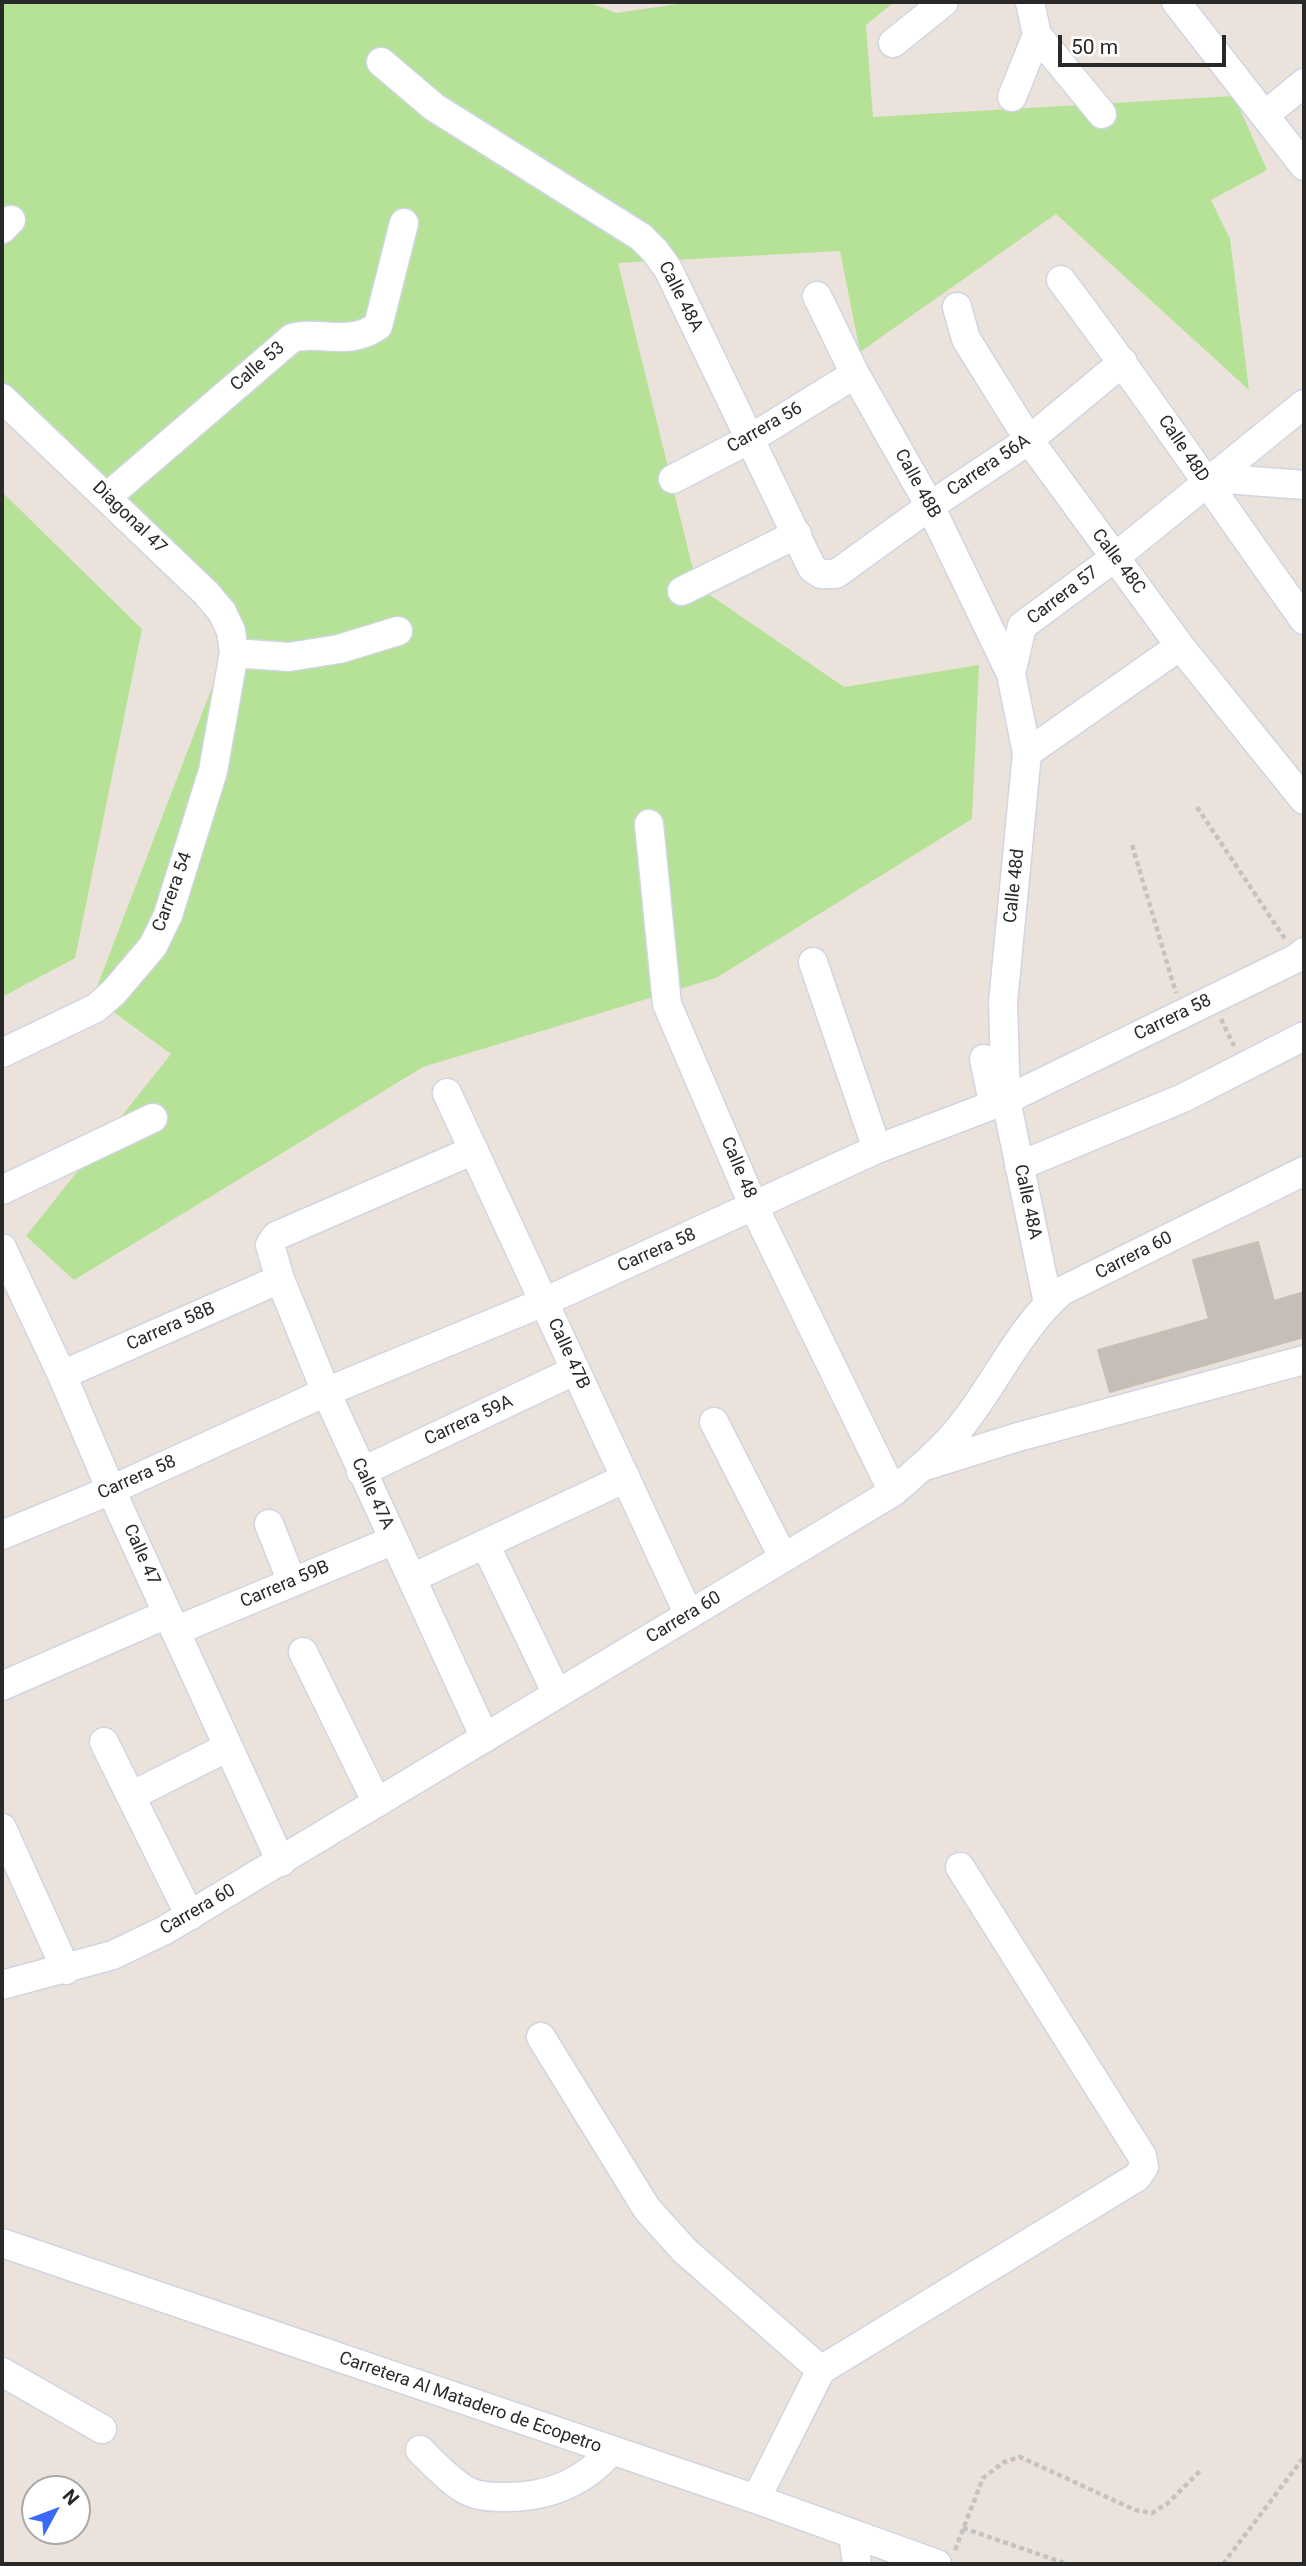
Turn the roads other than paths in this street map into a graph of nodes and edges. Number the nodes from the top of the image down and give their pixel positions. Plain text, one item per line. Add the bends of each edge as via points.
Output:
1 (944, 2) edge
2 (1030, 2) edge
3 (1176, 2) edge
4 (1037, 35) junction
5 (893, 43) dead end
6 (381, 62) dead end
7 (1304, 83) edge
8 (1012, 97) dead end
9 (1102, 114) dead end
10 (1265, 115) junction
11 (1304, 166) edge
12 (404, 223) dead end
13 (1060, 280) dead end
14 (817, 296) dead end
15 (957, 307) dead end
16 (1123, 362) junction
17 (855, 374) junction
18 (2, 398) edge
19 (1304, 404) edge
20 (750, 439) junction
21 (1029, 440) junction
22 (673, 479) dead end
23 (1210, 481) junction
24 (1304, 485) edge
25 (107, 496) junction
26 (930, 506) junction
27 (797, 534) junction
28 (1114, 558) junction
29 (812, 568) joint
30 (682, 591) dead end
31 (1304, 620) edge
32 (398, 631) dead end
33 (1180, 646) junction
34 (234, 653) junction
35 (1011, 674) junction
36 (1027, 753) junction
37 (1304, 800) edge
38 (649, 824) dead end
39 (1301, 955) edge
40 (813, 962) dead end
41 (1304, 1036) edge
42 (2, 1053) edge
43 (984, 1059) dead end
44 (447, 1093) dead end
45 (1000, 1102) junction
46 (153, 1118) dead end
47 (877, 1149) junction
48 (474, 1150) junction
49 (1019, 1166) junction
50 (1304, 1171) edge
51 (2, 1190) edge
52 (754, 1207) junction
53 (2, 1248) edge
54 (280, 1279) junction
55 (8, 1281) edge
56 (544, 1302) junction
57 (1048, 1303) junction
58 (1304, 1360) edge
59 (576, 1370) junction
60 (62, 1375) junction
61 (326, 1392) junction
62 (714, 1423) dead end
63 (923, 1466) junction
64 (361, 1472) junction
65 (626, 1478) junction
66 (111, 1490) junction
67 (893, 1492) junction
68 (269, 1524) dead end
69 (2, 1535) edge
70 (394, 1540) junction
71 (485, 1544) junction
72 (783, 1557) junction
73 (412, 1578) junction
74 (292, 1582) junction
75 (689, 1615) junction
76 (171, 1622) junction
77 (303, 1652) dead end
78 (2, 1686) edge
79 (557, 1694) junction
80 (485, 1738) junction
81 (104, 1742) dead end
82 (228, 1747) junction
83 (131, 1796) junction
84 (377, 1803) junction
85 (2, 1828) edge
86 (281, 1862) junction
87 (960, 1867) dead end
88 (190, 1916) junction
89 (66, 1970) junction
90 (2, 1985) edge
91 (541, 2037) dead end
92 (2, 2243) edge
93 (821, 2370) junction
94 (2, 2372) edge
95 (102, 2429) dead end
96 (420, 2450) dead end
97 (611, 2451) junction
98 (757, 2499) junction
99 (853, 2535) junction
100 (945, 2558) edge
101 (857, 2564) edge

1 - 5 street
2 - 4 street
3 - 10 street
4 - 8 street
4 - 9 street
6 - 20 street, Calle 48A via 434,107 641,237 655,251
7 - 10 street
10 - 11 street
12 - 25 street, Calle 53 via 378,326 350,337 292,338
13 - 16 street, Calle 48D
14 - 17 street, Calle 48B
15 - 21 street, Calle 48C via 966,339
16 - 21 street, Carrera 56A
16 - 23 street, Calle 48D
17 - 20 street, Carrera 56
17 - 26 street, Calle 48B
18 - 25 street, Diagonal 47
19 - 23 street, Carrera 57
20 - 22 street, Carrera 56
20 - 27 street, Calle 48A
21 - 26 street, Carrera 56A
21 - 28 street, Calle 48C
23 - 24 street
23 - 28 street, Carrera 57
23 - 31 street, Calle 48D
25 - 34 street, Diagonal 47 via 222,612
26 - 29 street, Carrera 56A via 835,574 821,574
26 - 35 street, Calle 48B
27 - 29 street, Calle 48A
27 - 30 street
28 - 33 street, Calle 48C
28 - 35 street, Carrera 57 via 1022,626
32 - 34 street via 339,649 289,657
33 - 36 street
33 - 37 street, Calle 48C
34 - 42 street, Carrera 54 via 213,771 168,915 153,946 96,1008
35 - 36 street, Calle 48d
36 - 45 street, Calle 48d via 1003,1003
38 - 52 street, Calle 48 via 667,1004
39 - 45 street, Carrera 58
40 - 47 street
41 - 49 street via 1182,1097
43 - 45 street
44 - 48 street, Calle 47B
45 - 47 street, Carrera 58
45 - 49 street, Calle 48A
46 - 51 street
47 - 52 street, Carrera 58
48 - 54 street, Calle 47A via 276,1236 270,1245
48 - 56 street, Calle 47B
49 - 57 street, Calle 48A
50 - 57 street, Carrera 60 via 1062,1291
52 - 56 street, Carrera 58
52 - 67 street, Calle 48
53 - 55 street, Calle 47
54 - 60 street, Carrera 58B
54 - 61 street, Calle 47A
55 - 60 street, Calle 47
56 - 59 street, Calle 47B
56 - 61 street, Carrera 58
57 - 63 street, Carrera 60 via 959,1429
58 - 63 street
59 - 64 street, Carrera 59A
59 - 65 street, Calle 47B
60 - 66 street, Calle 47
61 - 64 street, Calle 47A
61 - 66 street, Carrera 58
62 - 72 street
63 - 67 street, Carrera 60
64 - 70 street, Calle 47A
65 - 71 street
65 - 75 street, Calle 47B
66 - 69 street, Carrera 58
66 - 76 street, Calle 47
67 - 72 street, Carrera 60
68 - 74 street
70 - 73 street, Calle 47A
70 - 74 street, Carrera 59B
71 - 73 street
71 - 79 street
72 - 75 street, Carrera 60
73 - 80 street, Calle 47A
74 - 76 street, Carrera 59B
75 - 79 street, Carrera 60
76 - 78 street
76 - 82 street, Calle 47
77 - 84 street
79 - 80 street, Carrera 60
80 - 84 street, Carrera 60
81 - 83 street
82 - 83 street
82 - 86 street, Calle 47
83 - 88 street
84 - 86 street, Carrera 60
85 - 89 street
86 - 88 street, Carrera 60
87 - 93 street via 1142,2156 1144,2167 1137,2177
88 - 89 street, Carrera 60 via 113,1955
89 - 90 street, Carrera 60
91 - 93 street via 646,2209 685,2251
92 - 97 street, Carretera Al Matadero de Ecopetro
93 - 98 street
94 - 95 street
96 - 97 street via 466,2491 516,2498 570,2485
97 - 98 street, Carretera Al Matadero de Ecopetro
98 - 99 street, Carretera Al Matadero de Ecopetro
99 - 100 street, Carretera Al Matadero de Ecopetro
99 - 101 street

